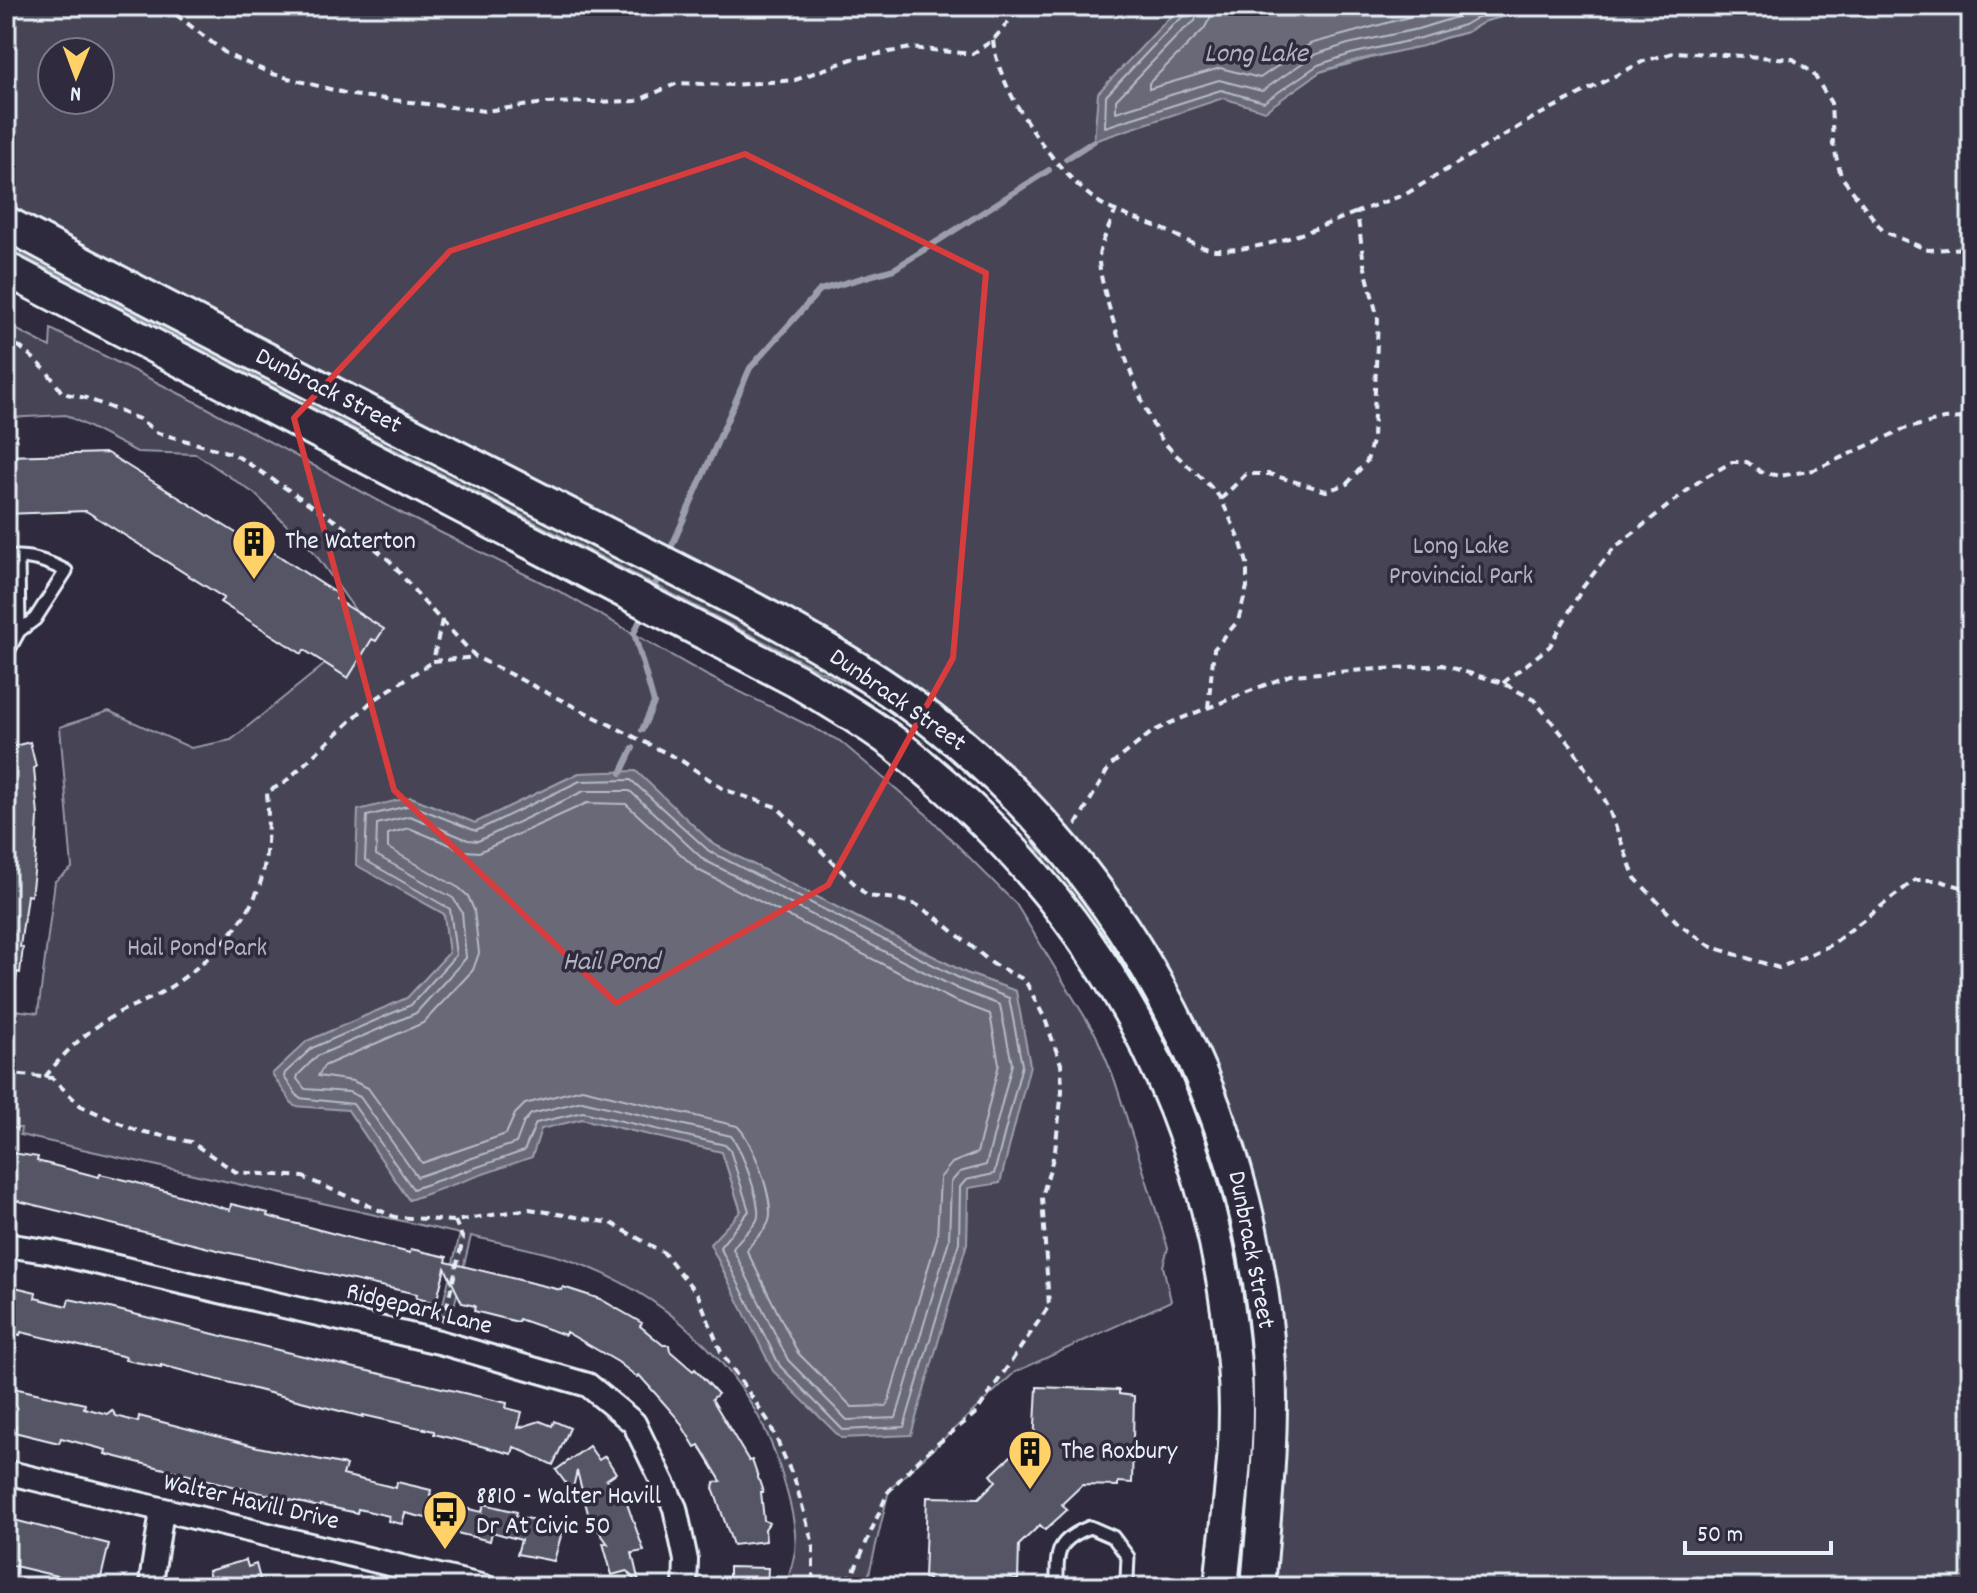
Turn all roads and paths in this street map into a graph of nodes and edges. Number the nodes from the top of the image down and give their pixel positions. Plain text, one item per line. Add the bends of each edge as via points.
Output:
1 (165, 6) edge
2 (1022, 6) edge
3 (993, 40) junction
4 (1116, 209) junction
5 (1357, 212) junction
6 (6, 223) edge
7 (1971, 248) edge
8 (6, 269) edge
9 (6, 337) edge
10 (1971, 418) edge
11 (1221, 499) junction
12 (12, 557) edge
13 (442, 620) junction
14 (19, 631) junction
15 (6, 655) edge
16 (476, 657) junction
17 (433, 661) junction
18 (1503, 683) junction
19 (1208, 708) junction
20 (1063, 848) junction
21 (1971, 890) edge
22 (6, 1077) edge
23 (45, 1077) junction
24 (455, 1221) junction
25 (6, 1245) edge
26 (439, 1342) junction
27 (6, 1472) edge
28 (1266, 1488) junction
29 (162, 1511) junction
30 (1220, 1581) edge
31 (155, 1587) edge
32 (485, 1587) edge
33 (685, 1587) edge
34 (813, 1587) edge
35 (839, 1587) edge
36 (1057, 1587) edge
37 (1120, 1587) edge
38 (1258, 1587) edge
39 (1281, 1587) edge

1 - 3 path via 228,55 273,74 352,95 485,111 636,101 678,83 795,80 852,59 911,48 972,54
2 - 3 path
3 - 4 path via 1009,92 1061,169 1099,202
4 - 5 path via 1211,250 1242,250 1293,238
4 - 11 path via 1099,257 1137,394 1160,437
5 - 7 path via 1406,194 1533,118 1644,61 1676,52 1793,59 1813,73 1831,103 1841,176 1883,231 1928,250
5 - 11 path via 1378,319 1373,437 1367,461 1347,484 1326,491 1269,474 1246,474
6 - 20 main road, Dunbrack Street via 832,654 964,747
8 - 30 main road, Dunbrack Street via 797,681 892,742 998,835 1055,898 1119,991 1169,1092 1207,1201 1220,1254 1234,1365 1234,1479
9 - 13 path via 33,356 62,393 139,419 180,441 234,454 297,493 390,561
10 - 18 path via 1904,429 1814,470 1780,476 1747,462 1732,462 1613,549 1583,587 1550,646
11 - 19 path via 1247,563 1247,587 1238,621 1214,649
12 - 14 lane
12 - 14 lane via 46,560 66,571 35,619
13 - 16 path
13 - 17 path
14 - 15 lane
16 - 17 path
16 - 35 path via 682,761 725,790 777,807 867,896 917,905 993,964 1021,978 1045,1019 1061,1064 1062,1091 1055,1151 1042,1197 1049,1306 976,1413 888,1492 854,1571
17 - 23 path via 371,702 284,783 267,792 261,881 251,905 211,957 74,1042
18 - 19 path via 1442,665 1290,675
18 - 21 path via 1534,700 1571,745 1606,802 1635,878 1681,926 1712,947 1779,968 1831,945 1915,880
19 - 20 path via 1152,732 1110,766
20 - 28 main road, Dunbrack Street via 1157,983 1191,1049 1231,1152 1266,1332
22 - 23 path
23 - 24 path via 81,1106 135,1130 191,1142 236,1172 303,1177 395,1217
24 - 26 path via 463,1239
24 - 34 path via 529,1209 611,1223 664,1253 698,1295 721,1352 769,1422 795,1481 813,1544
25 - 26 street, Ridgepark Lane
26 - 33 street, Ridgepark Lane via 588,1385 634,1423 675,1508 686,1560
27 - 29 street, Walter Havill Drive
28 - 38 main road, Dunbrack Street
28 - 39 main road
29 - 31 street
29 - 32 street, Walter Havill Drive
36 - 37 lane via 1057,1554 1070,1535 1090,1527 1113,1537 1128,1557 1127,1578

